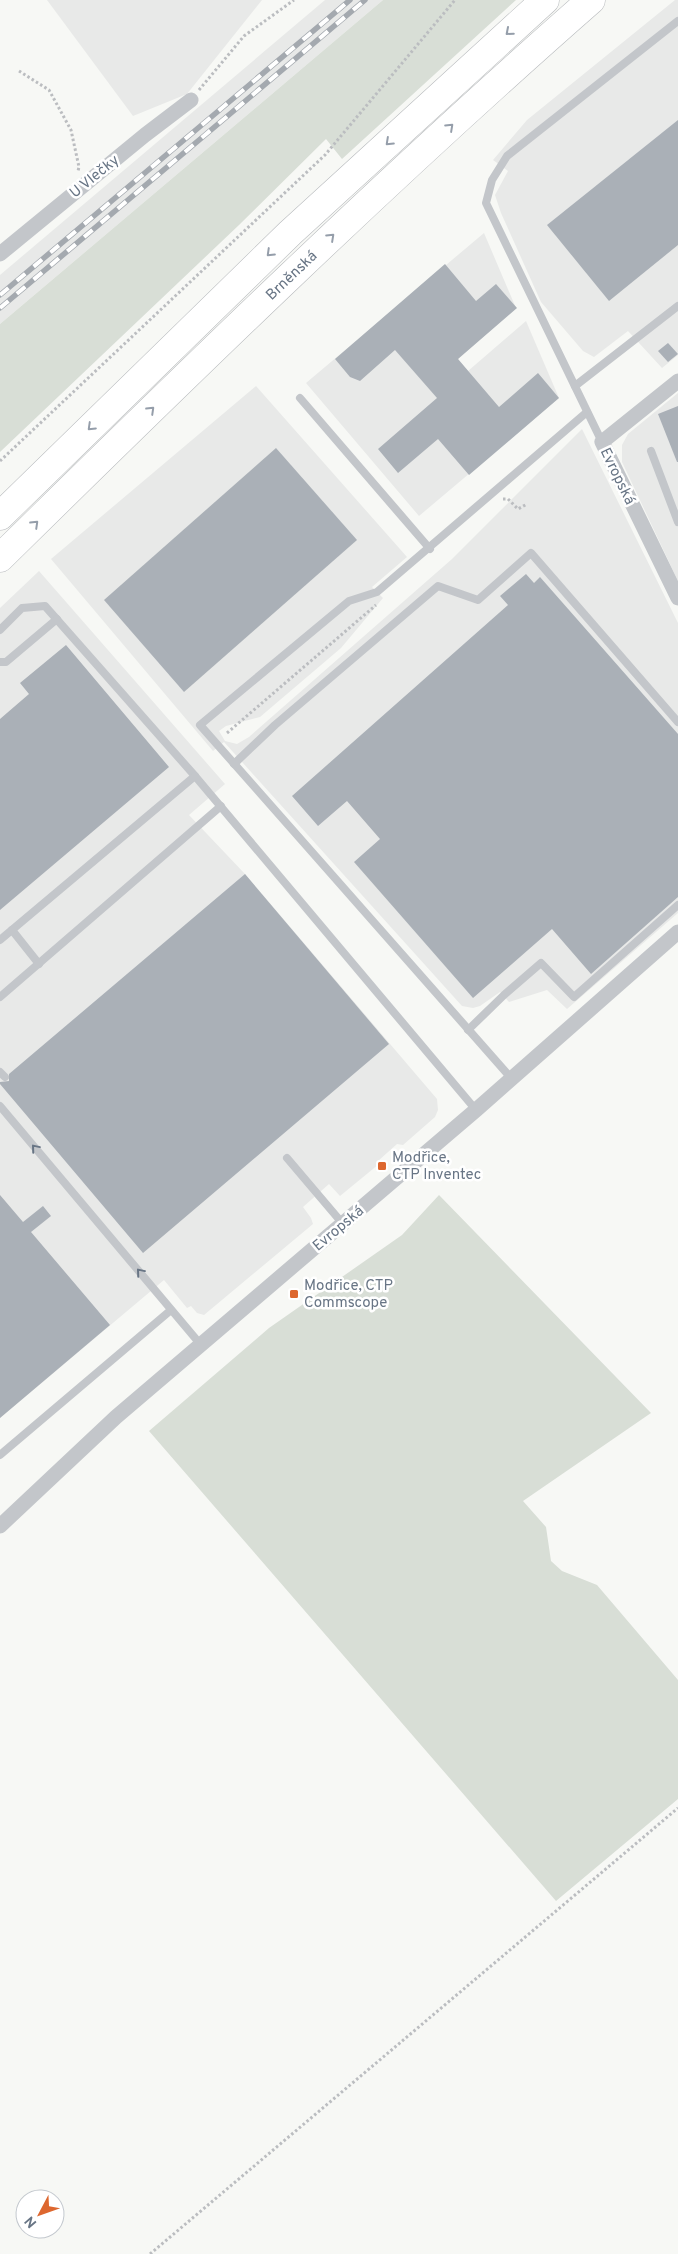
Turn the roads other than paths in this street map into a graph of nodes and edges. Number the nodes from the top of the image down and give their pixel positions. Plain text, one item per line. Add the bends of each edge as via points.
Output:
1 (545, 0) edge
2 (591, 0) edge
3 (678, 21) edge
4 (191, 100) road end
5 (0, 254) edge
6 (678, 306) edge
7 (678, 381) edge
8 (575, 386) junction
9 (300, 398) dead end
10 (587, 412) junction
11 (602, 442) junction
12 (650, 451) dead end
13 (0, 516) edge
14 (678, 522) edge
15 (430, 549) junction
16 (0, 558) edge
17 (674, 580) edge
18 (678, 598) edge
19 (56, 619) junction
20 (0, 630) edge
21 (0, 662) edge
22 (678, 722) edge
23 (234, 764) junction
24 (195, 776) junction
25 (221, 806) junction
26 (678, 905) edge
27 (12, 930) junction
28 (678, 932) edge
29 (0, 940) edge
30 (39, 964) junction
31 (0, 997) edge
32 (468, 1030) junction
33 (512, 1079) junction
34 (0, 1106) edge
35 (476, 1110) junction
36 (287, 1158) dead end
37 (343, 1224) junction
38 (171, 1310) junction
39 (201, 1344) junction
40 (0, 1455) edge
41 (0, 1526) edge

1 -> 13 highway, Brněnská via 290,233
16 -> 2 highway, Brněnská via 312,255
3 - 8 lane via 507,156 492,180 486,203
4 - 5 street, U Vlečky
6 - 8 lane
7 - 11 street, Evropská
8 - 10 lane
9 - 15 lane
10 - 11 lane
10 - 15 lane
11 - 17 street, Evropská
12 - 14 lane
15 - 23 lane via 374,594 349,601 200,725
17 - 18 street, Evropská
19 - 20 lane via 45,606 22,608
19 - 21 lane via 6,662
19 - 24 lane
22 - 23 lane via 531,553 478,600 438,586
23 - 32 lane
24 - 25 lane
24 - 27 lane
25 - 30 lane
25 - 35 lane
26 - 32 lane via 574,996 541,963
27 - 29 lane
27 - 30 lane
28 - 33 street, Evropská
30 - 31 lane
32 - 33 lane
33 - 35 street, Evropská
38 -> 34 lane
35 - 37 street, Evropská
36 - 37 lane
37 - 39 street, Evropská
38 - 39 lane
38 - 40 lane
39 - 41 street, Evropská via 116,1417

